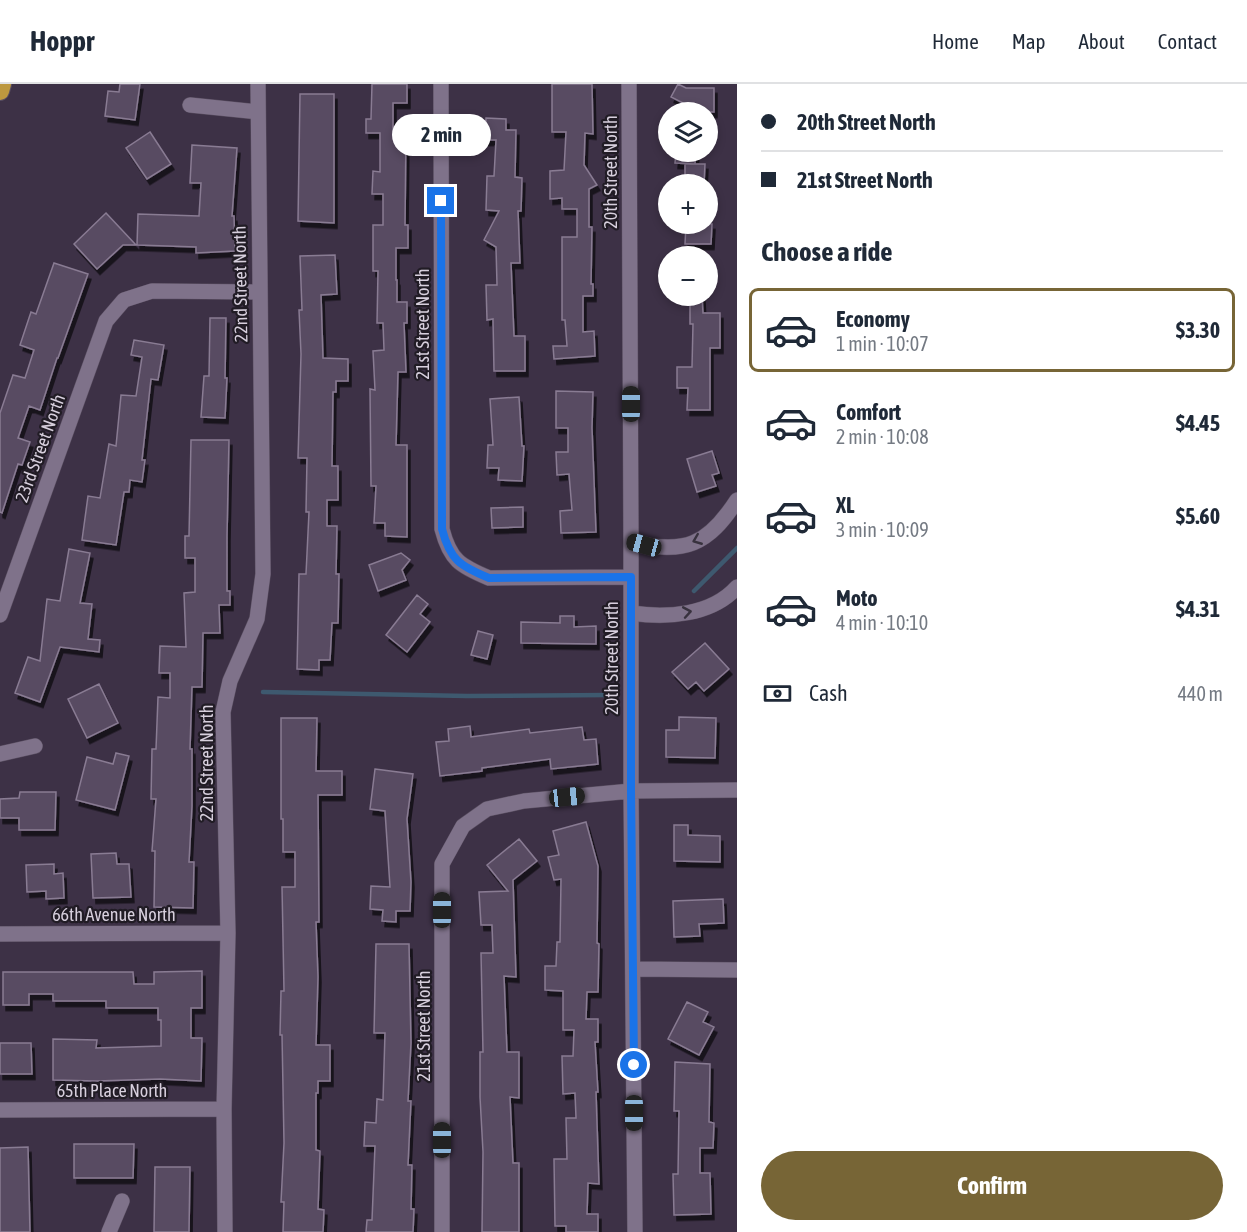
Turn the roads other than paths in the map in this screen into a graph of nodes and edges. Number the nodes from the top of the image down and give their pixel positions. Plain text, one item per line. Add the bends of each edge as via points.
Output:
1 (2, 84) edge
2 (258, 84) edge
3 (441, 84) edge
4 (629, 84) edge
5 (0, 91) edge
6 (190, 105) dead end
7 (258, 112) junction
8 (259, 292) junction
9 (737, 500) edge
10 (632, 542) junction
11 (631, 577) junction
12 (737, 587) edge
13 (631, 613) junction
14 (0, 615) edge
15 (35, 746) dead end
16 (0, 754) edge
17 (631, 790) junction
18 (737, 790) edge
19 (228, 933) junction
20 (0, 934) edge
21 (634, 969) junction
22 (737, 970) edge
23 (224, 1109) junction
24 (0, 1110) edge
25 (122, 1201) dead end
26 (108, 1232) edge
27 (225, 1232) edge
28 (442, 1232) edge
29 (635, 1232) edge

1 - 5 highway
2 - 7 street, 22nd Street North
3 - 11 street, 21st Street North via 442,529 447,547 469,570 489,578
4 - 10 street, 20th Street North
6 - 7 street
7 - 8 street, 22nd Street North
8 - 14 street, 23rd Street North via 152,291 124,300 106,321
8 - 19 street, 22nd Street North via 263,574 257,619 230,681 223,712
9 -> 10 street via 702,541 656,548
10 - 11 street, 20th Street North
11 - 13 street, 20th Street North
13 -> 12 street via 679,614 704,609
13 - 17 street, 20th Street North
15 - 16 street
17 - 18 street
17 - 21 street, 20th Street North
17 - 28 street, 21st Street North via 524,801 487,809 463,826 442,864
19 - 20 street, 66th Avenue North
19 - 23 street, 22nd Street North
21 - 22 street
21 - 29 street, 20th Street North
23 - 24 street, 65th Place North
23 - 27 street, 22nd Street North
25 - 26 street

